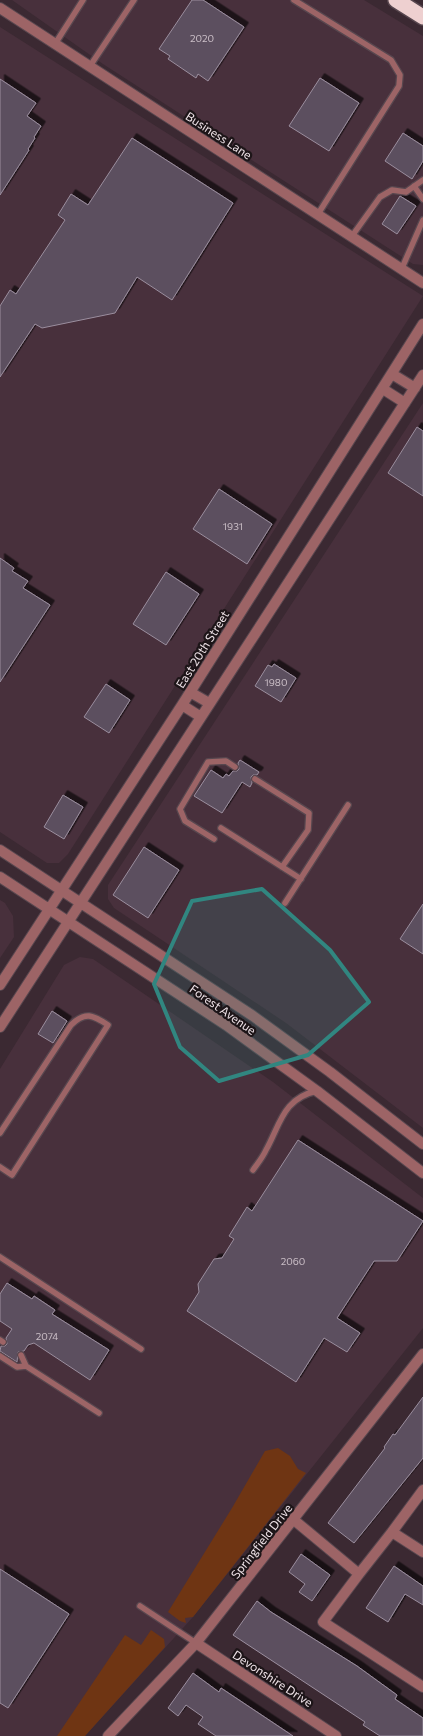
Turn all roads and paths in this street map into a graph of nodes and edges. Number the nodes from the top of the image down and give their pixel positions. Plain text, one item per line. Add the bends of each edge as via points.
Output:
1 (83, 0) edge
2 (134, 0) edge
3 (294, 0) edge
4 (396, 0) edge
5 (0, 8) edge
6 (423, 17) edge
7 (55, 44) junction
8 (90, 66) junction
9 (423, 180) edge
10 (414, 186) junction
11 (423, 199) edge
12 (318, 214) junction
13 (423, 220) edge
14 (352, 236) junction
15 (402, 268) junction
16 (418, 275) edge
17 (423, 283) edge
18 (423, 324) edge
19 (392, 374) junction
20 (423, 375) edge
21 (415, 388) junction
22 (383, 389) junction
23 (405, 403) junction
24 (190, 692) junction
25 (209, 703) junction
26 (182, 705) junction
27 (200, 717) junction
28 (236, 767) dead end
29 (255, 779) dead end
30 (348, 805) dead end
31 (221, 828) dead end
32 (214, 839) dead end
33 (0, 850) edge
34 (282, 867) junction
35 (0, 877) edge
36 (301, 879) junction
37 (61, 889) junction
38 (81, 902) junction
39 (285, 903) dead end
40 (49, 908) junction
41 (68, 921) junction
42 (0, 985) edge
43 (0, 1027) edge
44 (317, 1091) junction
45 (0, 1134) edge
46 (423, 1144) edge
47 (0, 1167) edge
48 (254, 1170) dead end
49 (423, 1173) edge
50 (0, 1257) edge
51 (141, 1349) dead end
52 (423, 1354) edge
53 (21, 1355) dead end
54 (0, 1356) edge
55 (26, 1366) junction
56 (99, 1413) dead end
57 (423, 1490) edge
58 (294, 1520) junction
59 (392, 1532) junction
60 (423, 1552) edge
61 (359, 1574) junction
62 (140, 1606) dead end
63 (196, 1643) junction
64 (423, 1687) edge
65 (108, 1736) edge
66 (336, 1736) edge

1 - 7 lane
2 - 8 lane
3 - 12 lane via 391,60 400,75 399,86
4 - 6 highway
5 - 7 street, Business Lane
7 - 8 street, Business Lane
8 - 12 street, Business Lane
9 - 10 lane
10 - 11 lane
10 - 14 lane via 406,192 392,190 380,196
12 - 14 street, Business Lane
13 - 15 lane
14 - 15 street, Business Lane
15 - 16 street, Business Lane
16 - 17 street, Business Lane
18 - 19 street, East 20th Street
19 - 21 street
19 - 22 street, East 20th Street
20 - 21 street
21 - 23 street
22 - 23 street
22 - 24 street, East 20th Street
23 - 25 street
24 - 25 street
24 - 26 street, East 20th Street
25 - 27 street
26 - 27 street
26 - 37 street, East 20th Street
27 - 38 street
28 - 32 lane via 226,761 208,762 180,809 185,821
29 - 34 lane via 309,813 308,830
30 - 36 lane
31 - 34 lane
33 - 37 street, Forest Avenue
34 - 36 lane
35 - 40 street, Forest Avenue
36 - 39 lane
37 - 38 street, Forest Avenue
37 - 40 street, East 20th Street
38 - 41 street
38 - 46 street, Forest Avenue via 267,1026
40 - 41 street, Forest Avenue
40 - 42 street, East 20th Street
41 - 43 street
41 - 44 street, Forest Avenue via 205,1011
44 - 48 lane via 298,1099 282,1116
44 - 49 street, Forest Avenue
45 - 47 lane via 71,1025 86,1015 108,1025 12,1175
50 - 51 lane
52 - 58 street, Springfield Drive
53 - 55 lane
54 - 55 lane via 17,1367
55 - 56 lane
57 - 59 street
58 - 61 street
58 - 63 street, Springfield Drive
59 - 60 street
59 - 61 street
61 - 64 street via 323,1622
62 - 63 lane
63 - 65 street, Springfield Drive
63 - 66 street, Devonshire Drive

